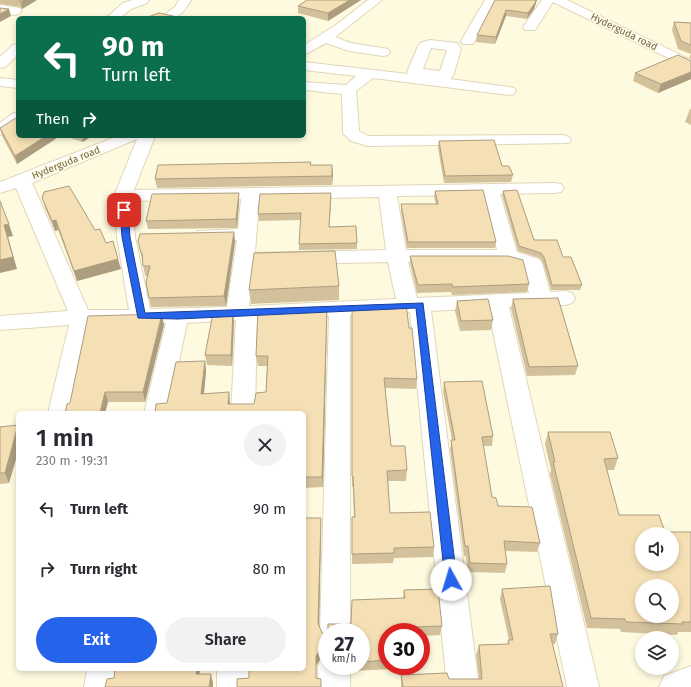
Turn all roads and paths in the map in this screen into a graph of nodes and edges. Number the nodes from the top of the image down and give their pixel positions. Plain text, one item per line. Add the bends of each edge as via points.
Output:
1 (143, 0) edge
2 (184, 0) edge
3 (376, 0) edge
4 (491, 0) edge
5 (548, 0) edge
6 (557, 0) edge
7 (0, 8) edge
8 (16, 11) dead end
9 (114, 16) edge
10 (168, 16) edge
11 (530, 27) dead end
12 (324, 38) junction
13 (468, 41) dead end
14 (16, 50) edge
15 (306, 50) edge
16 (383, 52) dead end
17 (0, 64) edge
18 (691, 65) edge
19 (306, 66) edge
20 (372, 74) junction
21 (0, 82) edge
22 (16, 84) edge
23 (306, 86) edge
24 (349, 90) junction
25 (509, 91) dead end
26 (127, 138) edge
27 (146, 138) edge
28 (563, 140) dead end
29 (22, 181) junction
30 (1, 187) edge
31 (555, 188) dead end
32 (490, 189) junction
33 (387, 192) junction
34 (250, 194) junction
35 (123, 196) junction
36 (246, 234) junction
37 (186, 236) edge
38 (397, 256) junction
39 (508, 256) junction
40 (245, 259) junction
41 (565, 298) dead end
42 (541, 299) junction
43 (497, 301) junction
44 (414, 305) junction
45 (340, 308) junction
46 (242, 312) junction
47 (81, 316) junction
48 (141, 316) junction
49 (178, 316) junction
50 (0, 323) edge
51 (60, 411) edge
52 (156, 411) edge
53 (243, 411) edge
54 (335, 623) edge
55 (103, 671) edge
56 (233, 671) edge
57 (334, 675) edge
58 (691, 681) edge
59 (100, 687) edge
60 (233, 687) edge
61 (334, 687) edge
62 (463, 687) edge
63 (583, 687) edge
64 (675, 687) edge

1 - 9 street via 127,6
2 - 10 street via 180,8
3 - 12 street
4 - 13 street
5 - 11 street
6 - 18 street, Hyderguda road via 591,11
7 - 8 street
12 - 15 street
12 - 16 street via 349,47
14 - 17 street
19 - 20 street
20 - 24 street via 364,77
20 - 25 street via 436,78
21 - 22 street
23 - 24 street
24 - 28 street via 351,133 368,141
26 - 29 street, Hyderguda road
27 - 35 street
29 - 30 street, Hyderguda road
29 - 47 street
31 - 32 street
32 - 33 street
32 - 39 street
33 - 34 street
33 - 38 street
34 - 35 street
34 - 36 street
35 - 48 street via 134,237
36 - 37 street
36 - 40 street
38 - 39 street
38 - 40 street
38 - 44 street
39 - 42 street via 532,263
40 - 46 street
41 - 42 street
42 - 43 street
43 - 44 street
43 - 63 street
44 - 45 street
44 - 62 street
45 - 46 street
45 - 54 street
46 - 49 street
46 - 53 street
47 - 48 street
47 - 50 street
47 - 51 street
48 - 49 street
49 - 52 street
55 - 59 street
56 - 60 street
57 - 61 street
58 - 64 street

